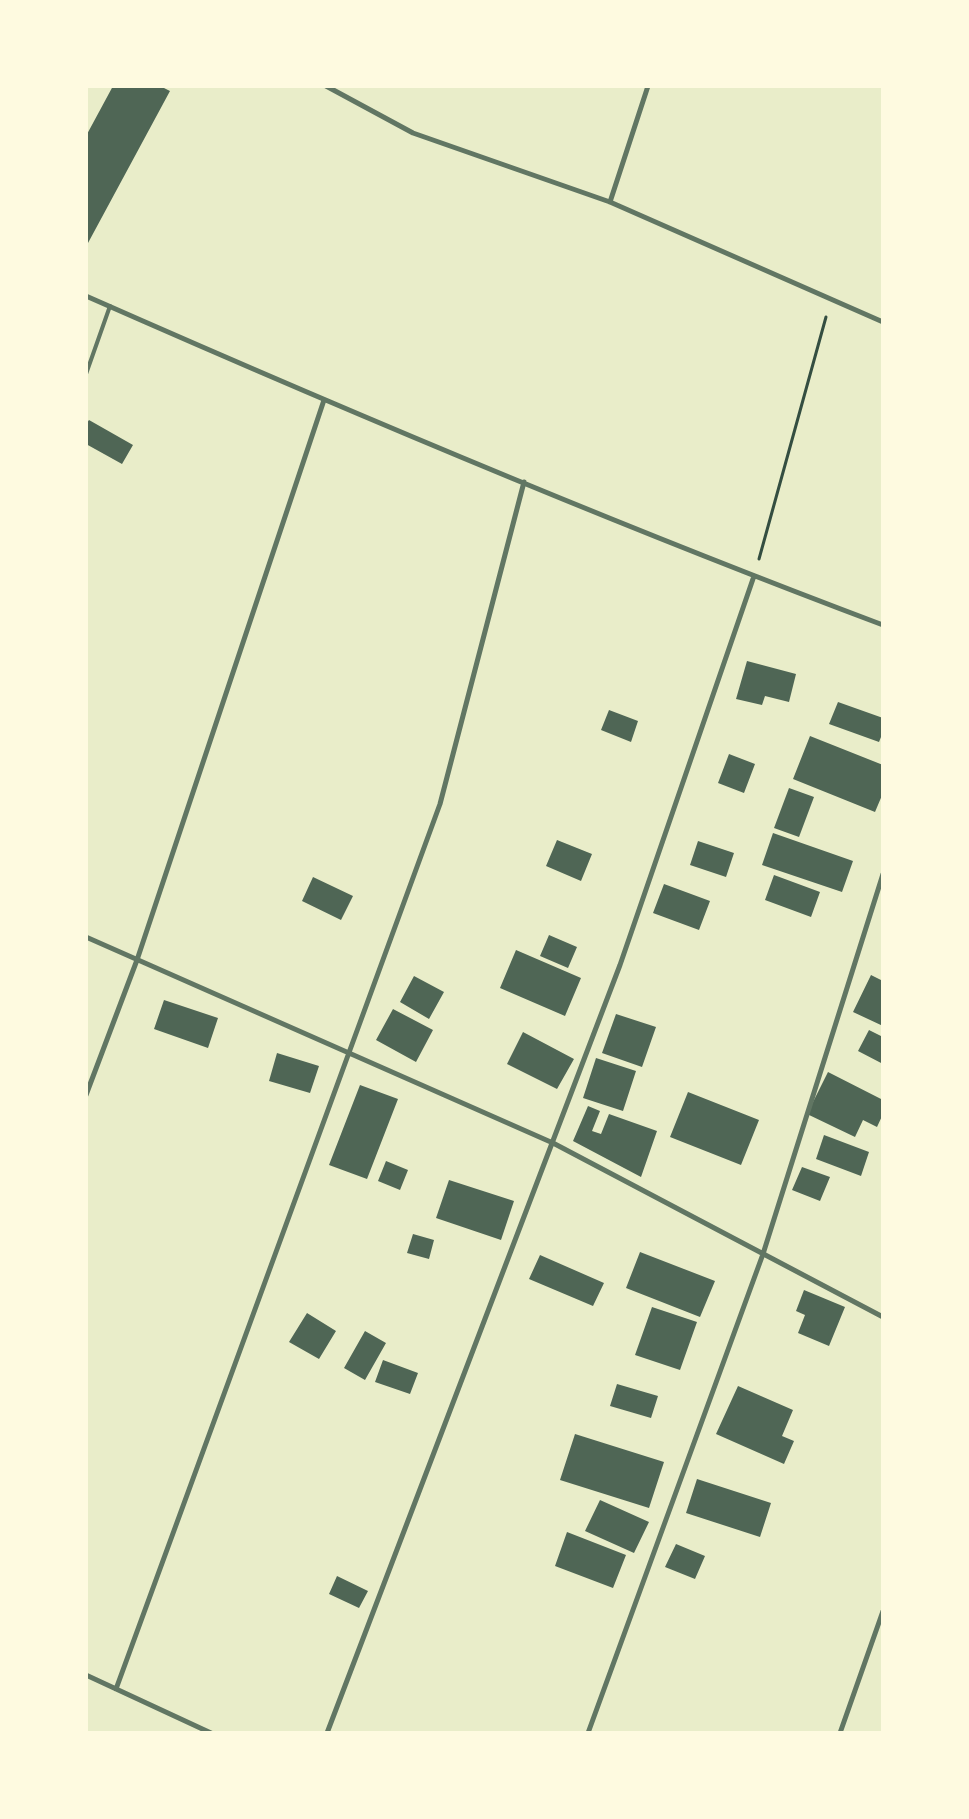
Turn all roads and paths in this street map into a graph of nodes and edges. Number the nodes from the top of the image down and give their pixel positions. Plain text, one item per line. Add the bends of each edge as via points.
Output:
1 (648, 86) edge
2 (328, 87) edge
3 (610, 202) junction
4 (86, 296) edge
5 (831, 300) junction
6 (110, 306) junction
7 (883, 322) edge
8 (86, 374) edge
9 (324, 400) junction
10 (524, 482) junction
11 (754, 576) junction
12 (883, 625) edge
13 (883, 874) edge
14 (86, 937) edge
15 (137, 960) junction
16 (347, 1052) junction
17 (86, 1095) edge
18 (553, 1142) junction
19 (763, 1254) junction
20 (883, 1317) edge
21 (883, 1611) edge
22 (86, 1675) edge
23 (116, 1689) junction
24 (211, 1733) edge
25 (327, 1733) edge
26 (588, 1733) edge
27 (840, 1733) edge

1 - 3 street
2 - 3 street via 413,133
3 - 5 street
4 - 6 street
5 - 7 street
5 - 11 path
6 - 8 lane
6 - 9 street
9 - 10 street
9 - 15 street
10 - 11 street
10 - 16 street via 440,804
11 - 12 street
11 - 18 street via 623,956
13 - 19 street
14 - 15 street
15 - 16 street
15 - 17 street
16 - 18 street
16 - 23 street
18 - 19 street
18 - 25 street
19 - 20 street
19 - 26 street
21 - 27 street
22 - 23 street
23 - 24 street

